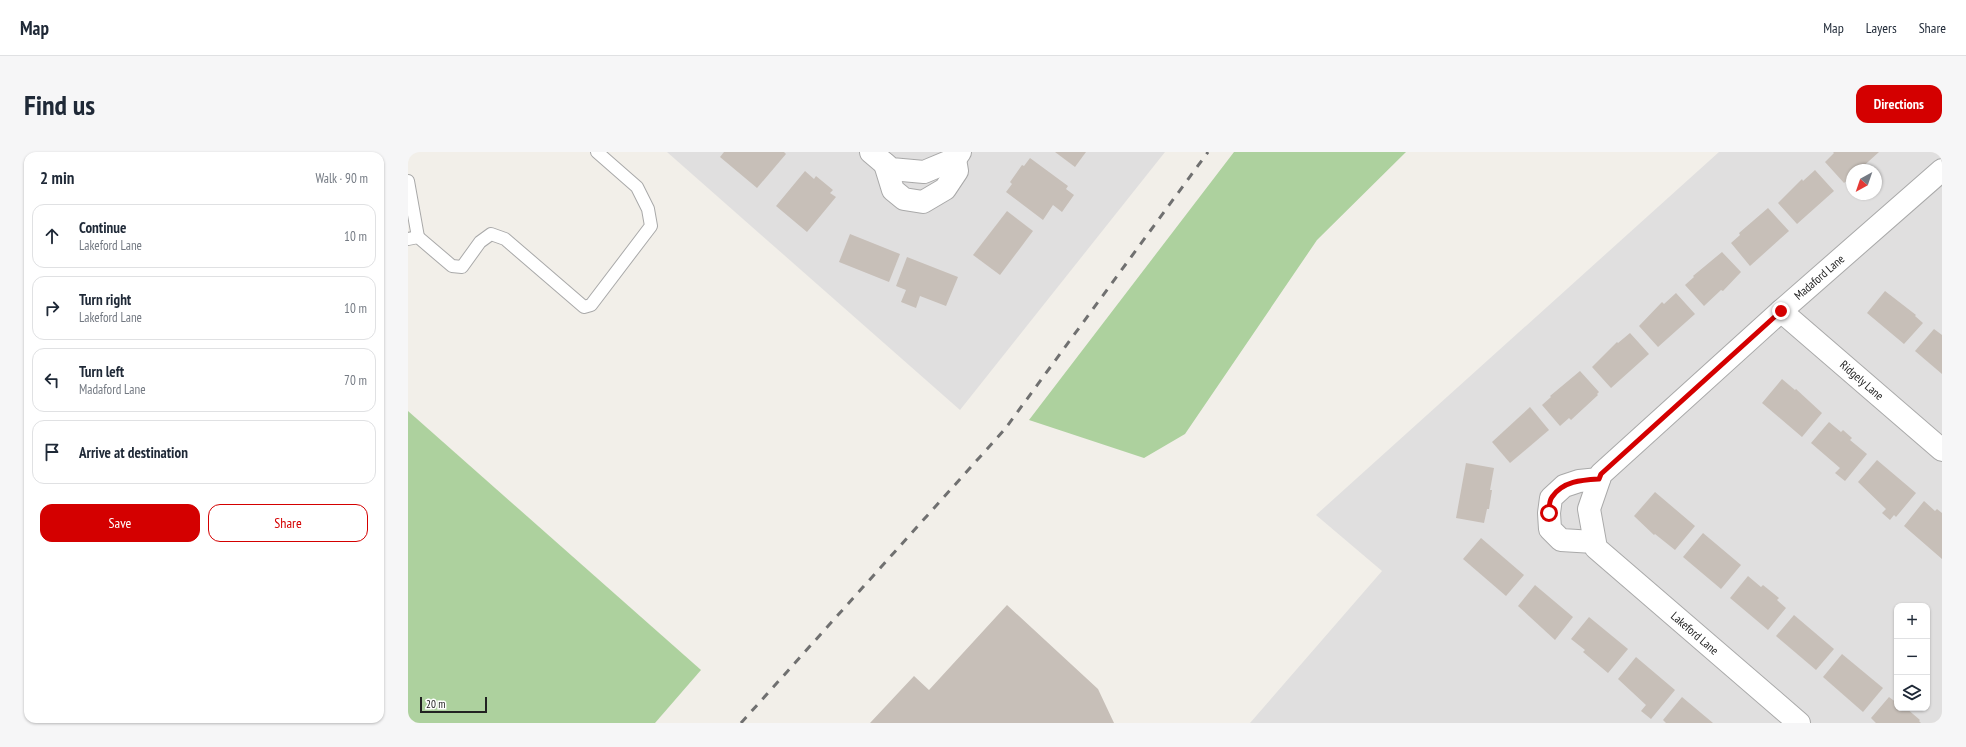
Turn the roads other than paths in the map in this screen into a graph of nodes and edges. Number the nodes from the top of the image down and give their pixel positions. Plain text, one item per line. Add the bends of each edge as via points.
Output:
1 (597, 152) edge
2 (958, 155) edge
3 (878, 158) edge
4 (1942, 170) edge
5 (408, 181) edge
6 (413, 238) edge
7 (1781, 311) junction
8 (1942, 450) edge
9 (1599, 479) junction
10 (1594, 542) junction
11 (1799, 723) edge

1 - 6 lane via 637,187 648,209 651,226 590,305 584,307 505,239 491,234 480,242 462,267 452,266
2 - 3 street via 924,172 890,169
2 - 3 street via 957,171 945,189 923,202 904,199 893,190
4 - 7 street, Madaford Lane
5 - 6 lane
7 - 8 street, Ridgely Lane
7 - 9 street, Madaford Lane via 1601,474
9 - 10 street, Madaford Lane via 1589,509
9 - 10 street via 1564,486 1551,498 1549,513 1550,529 1561,540
10 - 11 street, Lakeford Lane via 1596,548

